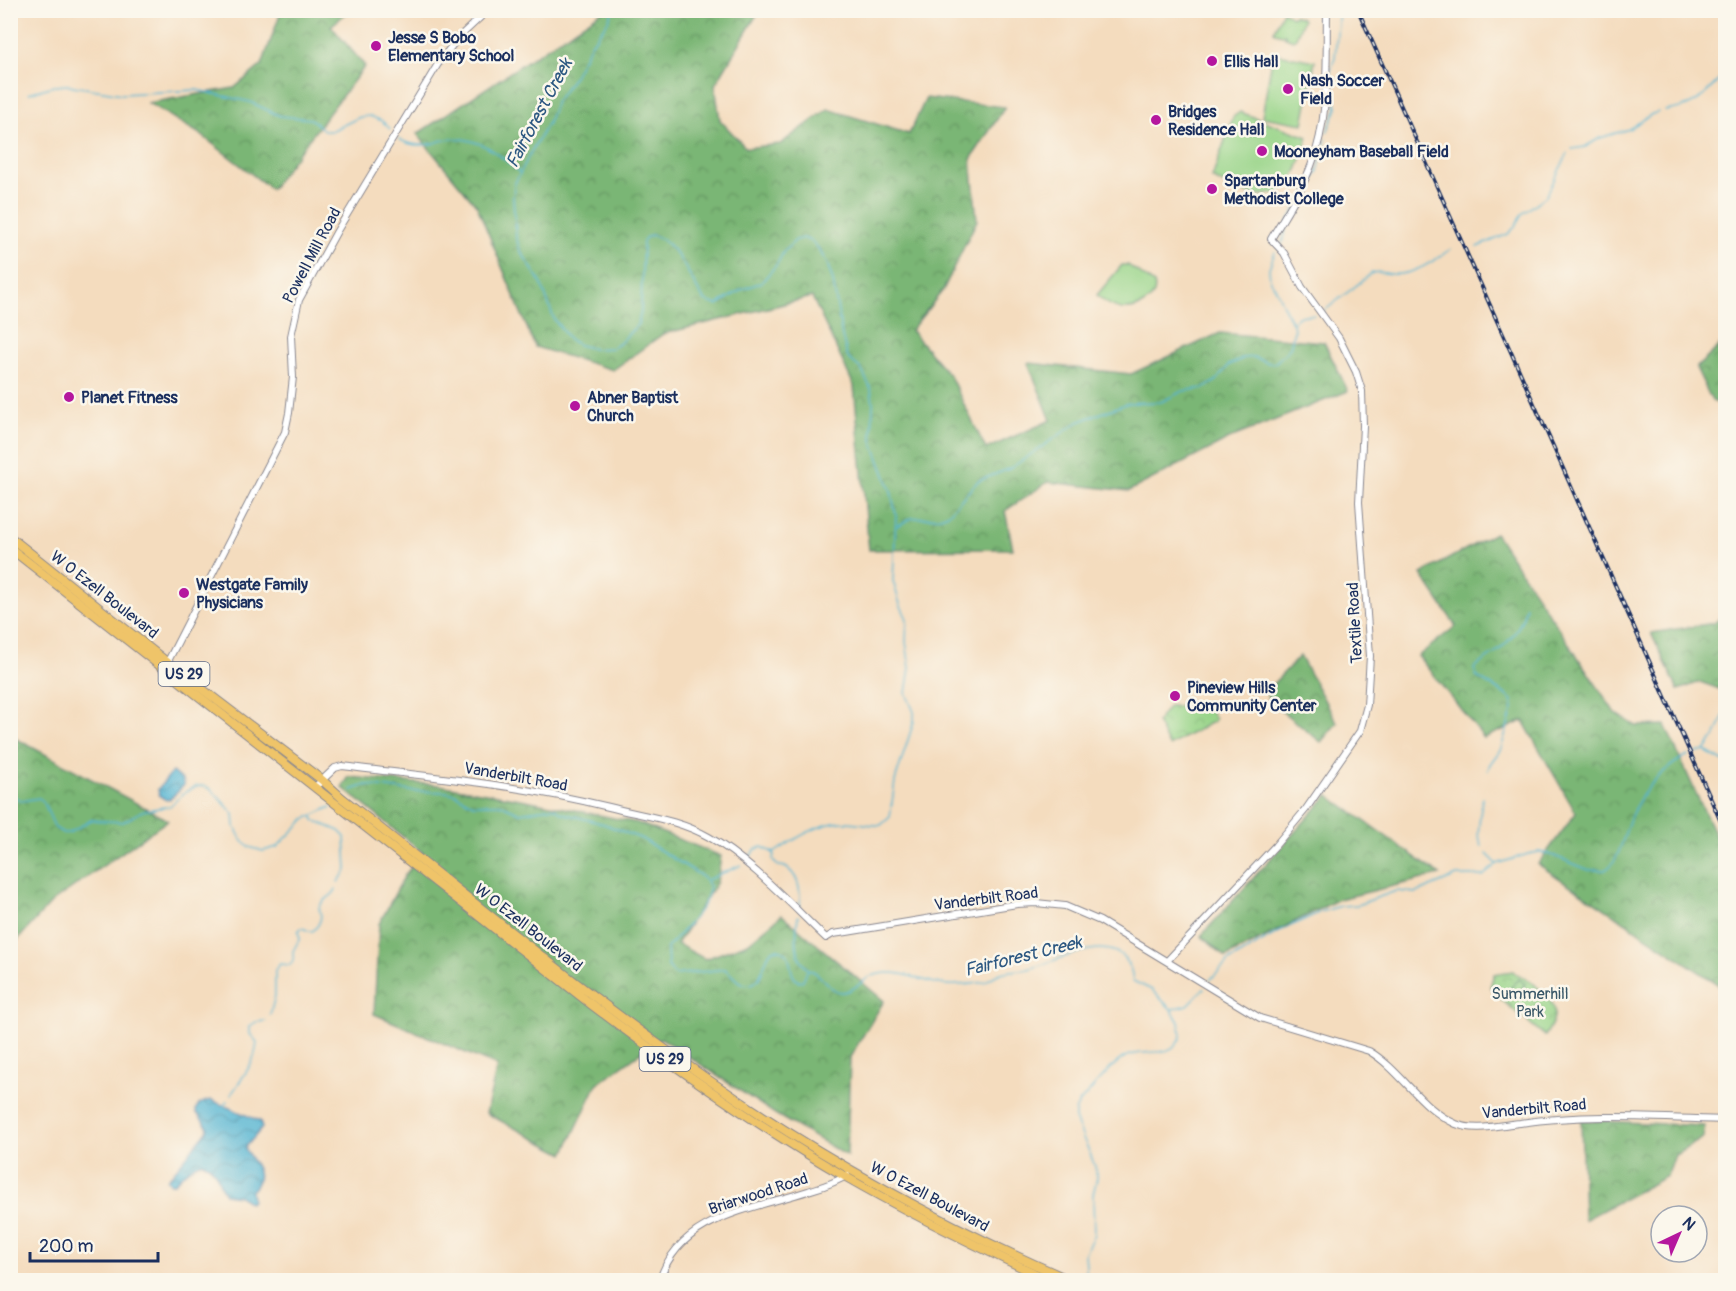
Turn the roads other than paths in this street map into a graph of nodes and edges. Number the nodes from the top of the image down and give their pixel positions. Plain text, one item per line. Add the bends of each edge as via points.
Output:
1 (488, 10) edge
2 (1327, 10) edge
3 (10, 537) edge
4 (10, 548) edge
5 (166, 666) junction
6 (322, 780) junction
7 (315, 787) junction
8 (1167, 961) junction
9 (636, 1033) junction
10 (1725, 1120) edge
11 (779, 1131) junction
12 (851, 1170) junction
13 (846, 1177) junction
14 (660, 1281) edge
15 (1049, 1281) edge
16 (1070, 1281) edge

1 - 5 street, Powell Mill Road via 457,39 438,64 300,300 291,336 293,377 285,432
2 - 8 street, Textile Road via 1324,112 1318,143 1306,178 1271,239 1339,338 1362,391 1359,502 1370,656 1366,705 1360,731 1306,808
3 - 5 main road, W O Ezell Boulevard / US 29
4 - 5 main road, W O Ezell Boulevard / US 29
5 - 6 main road, W O Ezell Boulevard / US 29
5 - 7 main road, W O Ezell Boulevard / US 29
6 - 7 street, Vanderbilt Road
6 - 8 street, Vanderbilt Road via 342,766 460,780 681,824 717,842 741,860 826,938 1017,904 1056,904 1084,913
6 - 9 main road, W O Ezell Boulevard / US 29
7 - 9 main road, W O Ezell Boulevard / US 29
8 - 10 street, Vanderbilt Road via 1260,1018 1369,1051 1433,1110 1460,1125 1483,1128 1570,1116
9 - 11 main road, W O Ezell Boulevard / US 29
11 - 12 main road, W O Ezell Boulevard / US 29
11 - 13 main road, W O Ezell Boulevard / US 29
12 - 13 street
12 - 16 main road, W O Ezell Boulevard / US 29 via 964,1231
13 - 14 street, Briarwood Road via 706,1224 680,1245
13 - 15 main road, W O Ezell Boulevard / US 29

